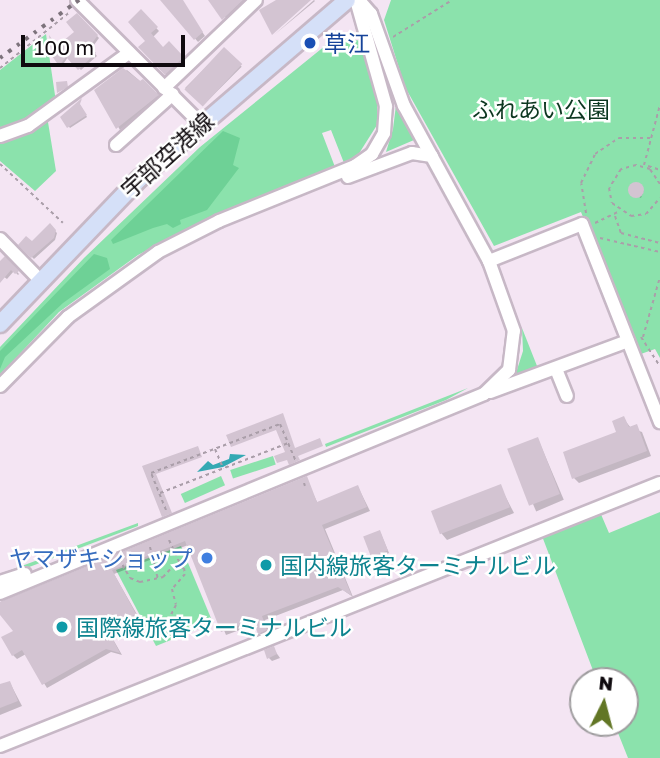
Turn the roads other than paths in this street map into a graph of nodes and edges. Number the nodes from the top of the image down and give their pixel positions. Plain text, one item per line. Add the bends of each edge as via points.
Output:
1 (256, 0) edge
2 (347, 0) edge
3 (358, 0) edge
4 (78, 2) edge
5 (129, 53) junction
6 (168, 91) junction
7 (201, 124) junction
8 (0, 136) edge
9 (116, 145) dead end
10 (432, 157) junction
11 (285, 195) junction
12 (0, 239) edge
13 (489, 261) junction
14 (41, 281) junction
15 (0, 324) edge
16 (628, 341) junction
17 (556, 369) junction
18 (0, 386) edge
19 (484, 394) junction
20 (567, 396) dead end
21 (660, 422) edge
22 (660, 483) edge
23 (86, 559) junction
24 (0, 582) edge
25 (0, 593) edge
26 (0, 746) edge

1 - 6 street
2 - 7 main road, 宇部空港線
3 - 10 street via 371,14 397,92
3 - 11 street via 383,94 384,133 364,160
4 - 5 street
5 - 6 street
5 - 8 street via 28,126
6 - 7 street
6 - 9 street
7 - 14 main road, 宇部空港線 via 103,214
10 - 11 street via 412,153
10 - 13 street
11 - 18 street via 180,240 123,275 68,317
12 - 14 street
13 - 16 street via 582,224
13 - 19 street via 512,323 515,348 504,378
14 - 15 main road, 宇部空港線
16 - 17 street
16 - 21 street
17 - 19 street
17 - 20 street
19 - 23 street
22 - 26 street
23 - 24 street via 64,559
23 - 25 street

